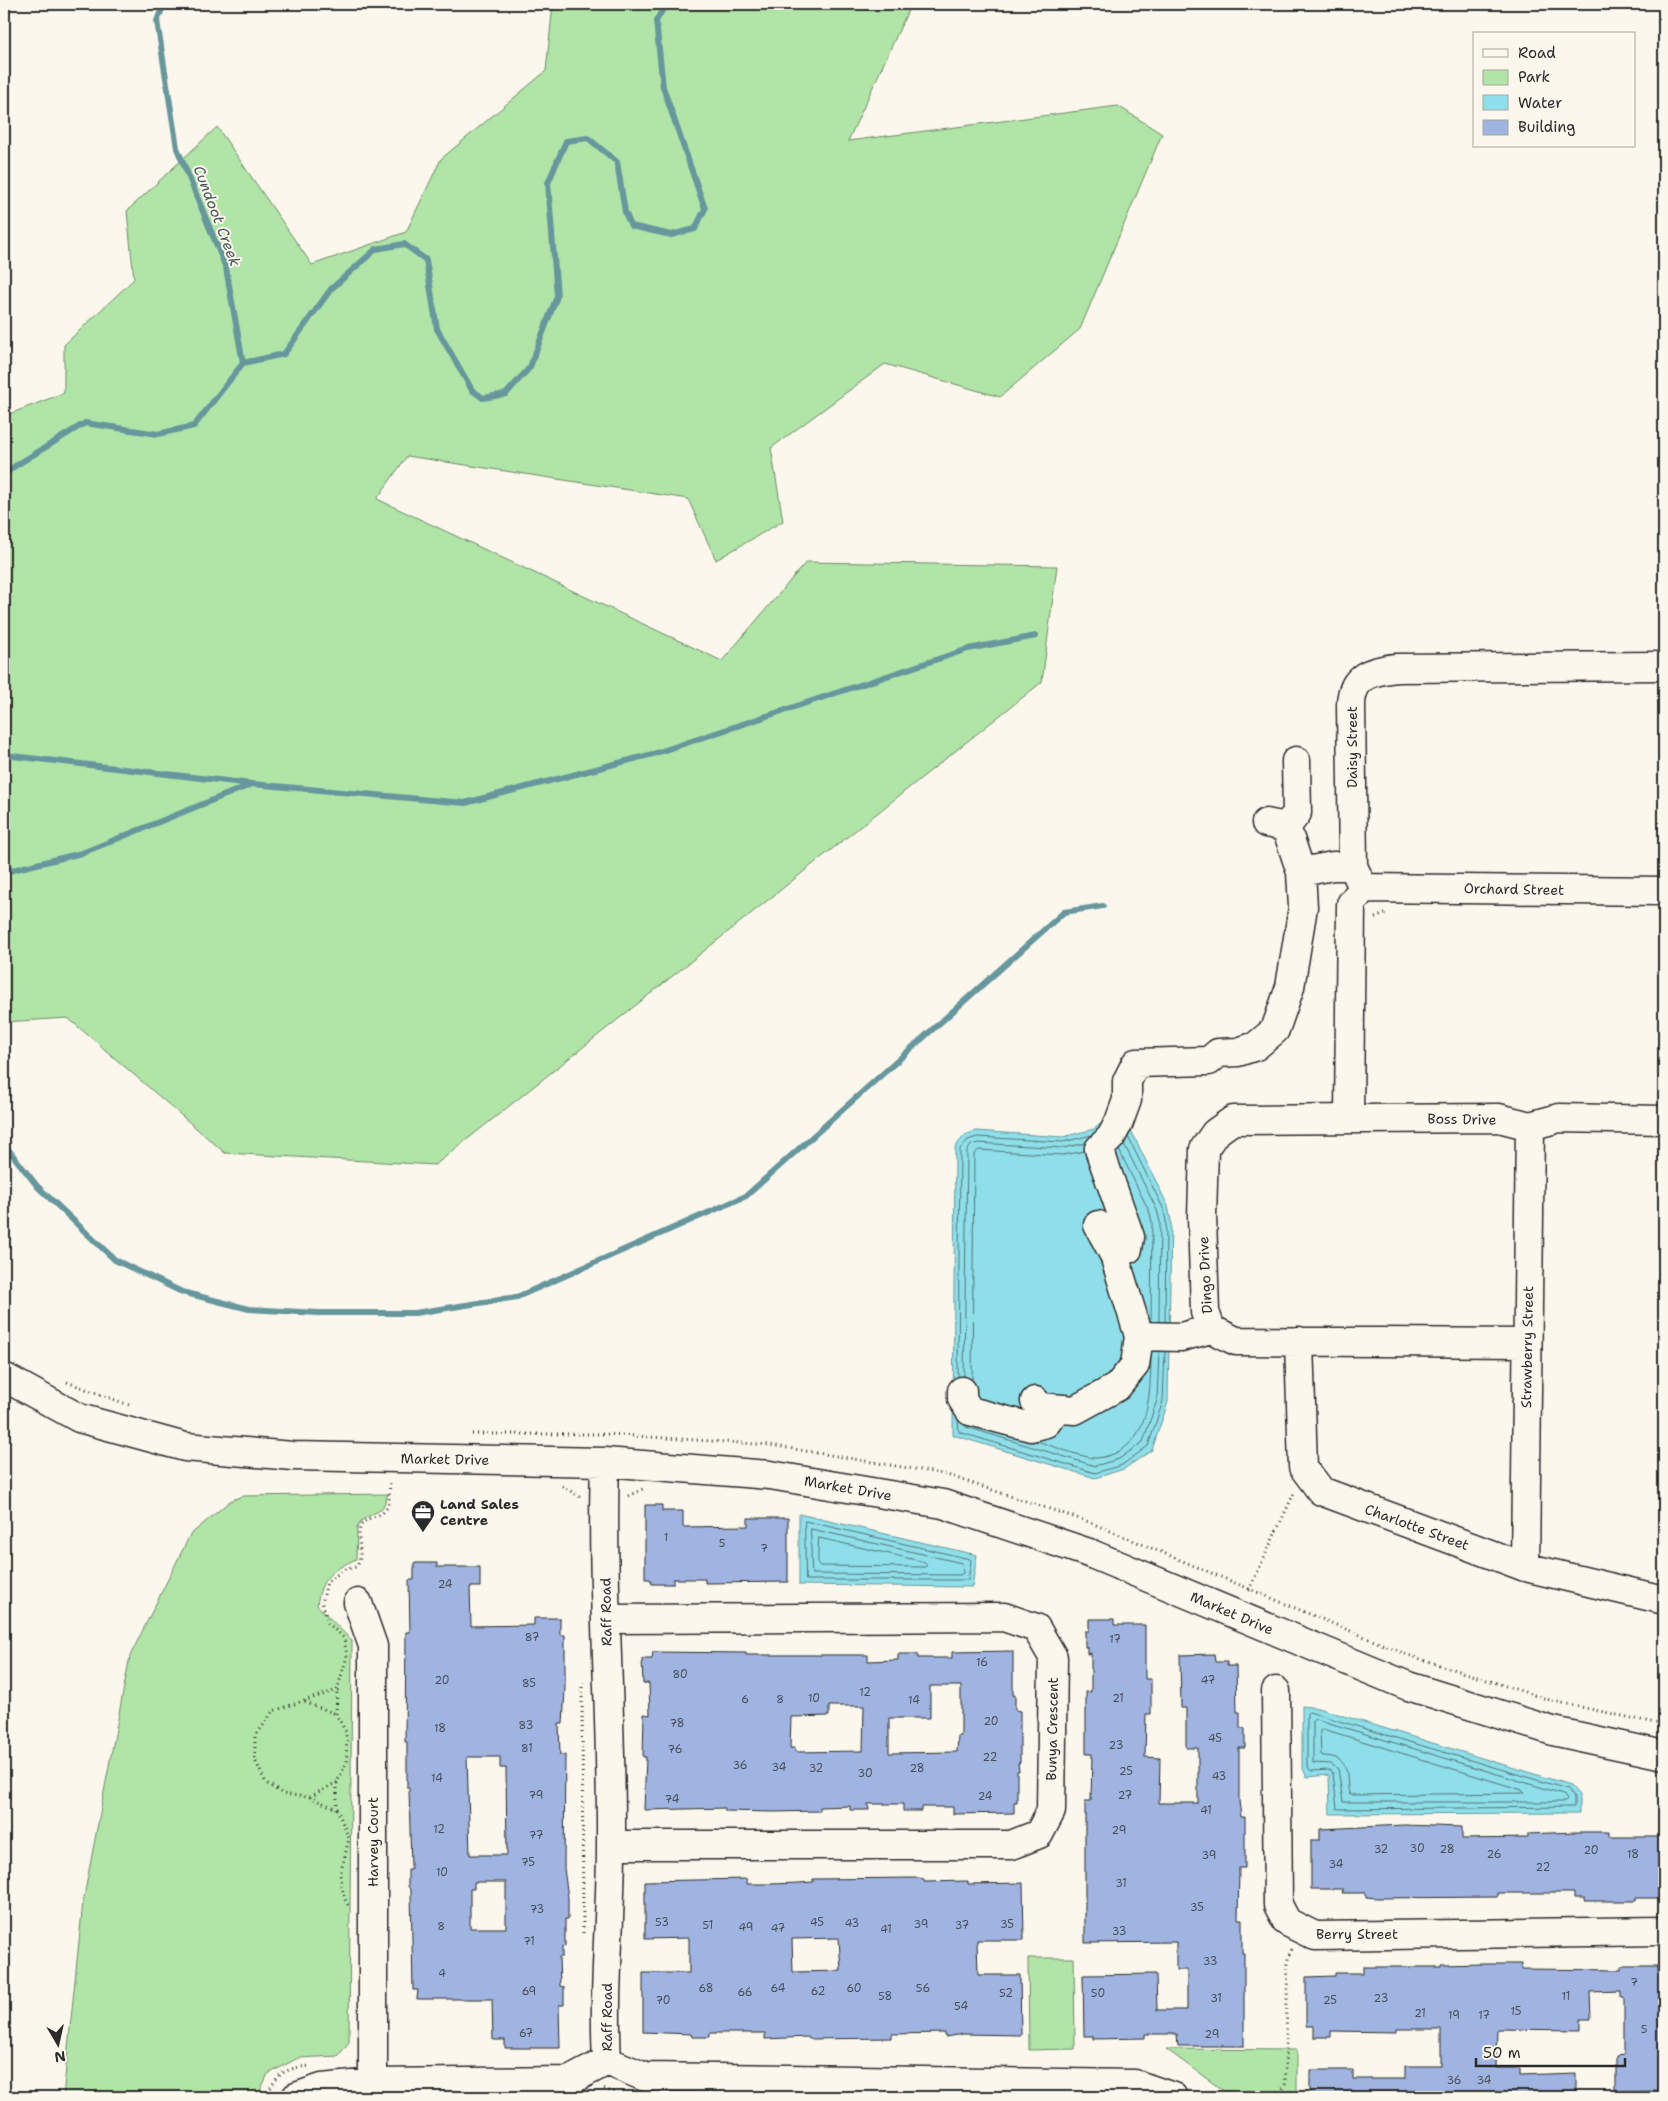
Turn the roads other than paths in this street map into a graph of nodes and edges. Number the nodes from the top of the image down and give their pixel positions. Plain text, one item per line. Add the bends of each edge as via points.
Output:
1 (1664, 666) edge
2 (1296, 761) dead end
3 (1301, 872) junction
4 (1358, 877) junction
5 (1664, 891) edge
6 (1348, 1118) junction
7 (1664, 1120) edge
8 (1530, 1126) junction
9 (1098, 1225) dead end
10 (1114, 1254) junction
11 (1211, 1329) junction
12 (1139, 1336) junction
13 (1299, 1341) junction
14 (1526, 1343) junction
15 (4, 1377) edge
16 (962, 1391) dead end
17 (605, 1462) junction
18 (1525, 1567) junction
19 (1664, 1600) edge
20 (358, 1603) dead end
21 (606, 1620) junction
22 (1276, 1691) dead end
23 (1664, 1755) edge
24 (612, 1845) junction
25 (1664, 1931) edge
26 (598, 2066) junction
27 (373, 2084) junction
28 (1046, 2090) edge
29 (296, 2097) edge
30 (1173, 2097) edge

1 - 4 street, Daisy Street via 1396,668 1372,671 1357,682 1352,696
2 - 3 street via 1297,813 1276,825
3 - 4 street, Orchard Street via 1333,866
3 - 10 street via 1303,907 1290,987 1276,1030 1256,1046 1238,1052 1218,1053 1209,1060 1136,1063 1127,1082 1127,1100 1119,1122 1099,1149 1130,1238 1128,1249
4 - 5 street, Orchard Street
4 - 6 street via 1351,904
6 - 8 street, Boss Drive via 1499,1118
6 - 11 street, Dingo Drive via 1233,1120 1215,1133 1204,1149 1205,1312
7 - 8 street, Boss Drive via 1559,1118
8 - 14 street, Strawberry Street
9 - 10 street
10 - 12 street
11 - 12 street via 1181,1337
11 - 13 street, Dingo Drive via 1236,1341
12 - 16 street via 1135,1365 1117,1387 1075,1410 1045,1405 1046,1423 1031,1427 970,1411 962,1399
13 - 14 street, Dingo Drive
13 - 18 street, Charlotte Street via 1303,1467 1321,1491
14 - 18 street, Strawberry Street
15 - 17 street, Market Drive via 79,1418 185,1447 293,1456
17 - 21 street, Raff Road via 589,1500
17 - 23 street, Market Drive via 770,1475 943,1504 1089,1553 1408,1686 1553,1731
18 - 19 street, Charlotte Street
20 - 27 street, Harvey Court via 373,1646
21 - 24 street, Raff Road
21 - 24 street, Bunya Crescent via 1004,1617 1036,1628 1053,1657 1051,1811 1039,1834 1010,1845
22 - 25 street, Berry Street via 1287,1798 1278,1905 1287,1922 1315,1936
24 - 26 street, Raff Road via 605,2026
26 - 27 street via 569,2081
26 - 28 street, Raff Road via 645,2077
27 - 29 street via 322,2088
28 - 30 street, Raff Road via 1135,2084

